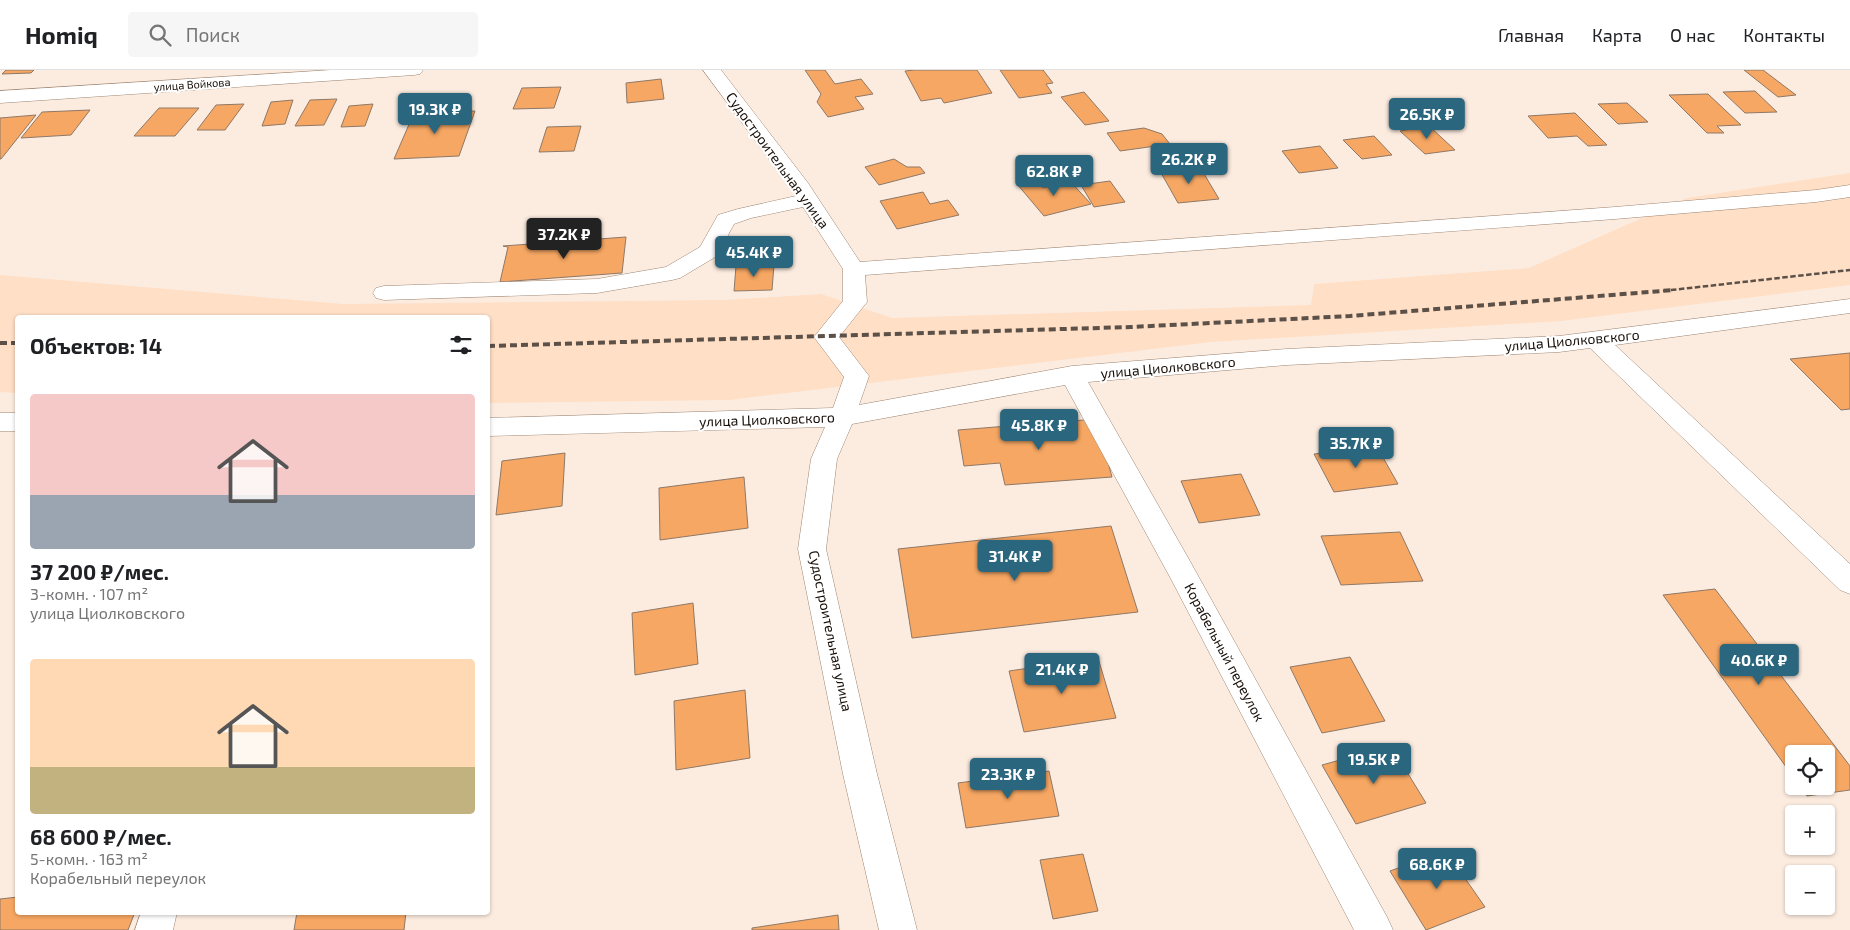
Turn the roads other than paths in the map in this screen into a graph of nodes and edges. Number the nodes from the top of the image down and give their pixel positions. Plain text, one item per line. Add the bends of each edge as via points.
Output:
1 (414, 70) edge
2 (712, 70) edge
3 (0, 97) edge
4 (1850, 191) edge
5 (809, 199) junction
6 (854, 269) junction
7 (384, 293) dead end
8 (1850, 306) edge
9 (1596, 339) junction
10 (1072, 375) junction
11 (842, 417) junction
12 (0, 422) edge
13 (15, 422) edge
14 (490, 427) edge
15 (1850, 582) edge
16 (158, 915) edge
17 (154, 930) edge
18 (898, 930) edge
19 (1374, 930) edge

1 - 3 street, улица Войкова
2 - 5 street, Судостроительная улица
4 - 6 street via 1615,213
5 - 6 street, Судостроительная улица
5 - 7 street via 726,220 709,251 672,273 597,286
6 - 11 street, Судостроительная улица via 855,302 826,337 856,376
8 - 9 street, улица Циолковского
9 - 10 street, улица Циолковского via 1559,344 1287,357
9 - 15 street
10 - 11 street, улица Циолковского
10 - 19 street, Корабельный переулок
11 - 14 street, улица Циолковского
11 - 18 street, Судостроительная улица via 824,459 812,550 860,774
12 - 13 street
16 - 17 street

